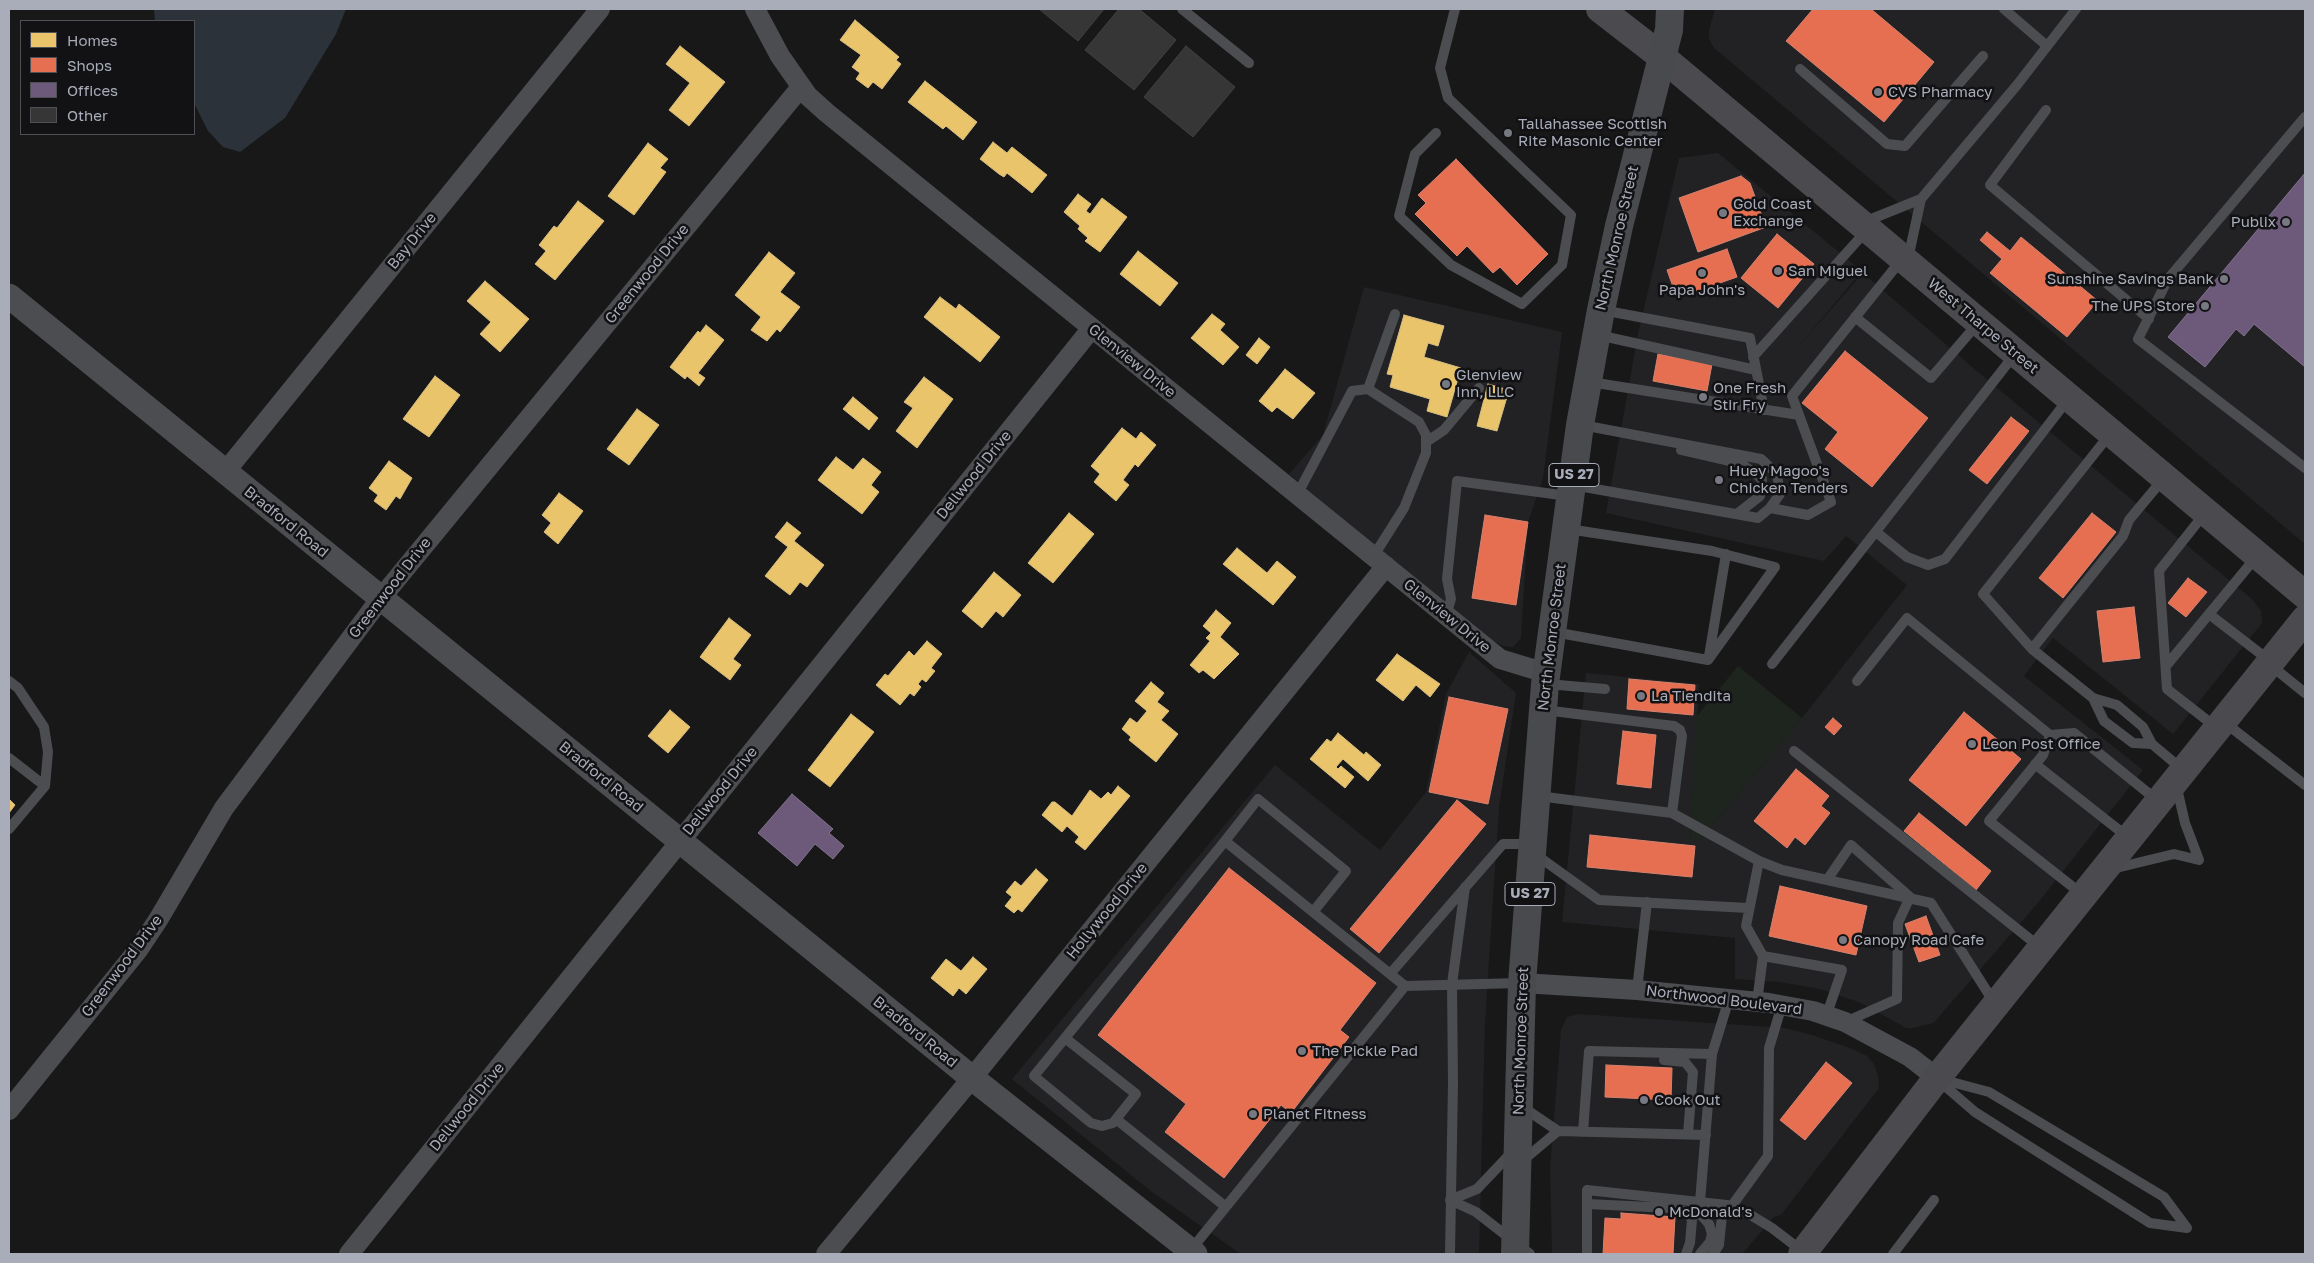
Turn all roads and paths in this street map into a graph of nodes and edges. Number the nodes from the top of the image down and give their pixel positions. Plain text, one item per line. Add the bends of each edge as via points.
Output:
1 (600, 9) edge
2 (755, 9) edge
3 (1182, 9) edge
4 (1455, 9) edge
5 (1600, 9) edge
6 (1688, 9) edge
7 (2004, 9) edge
8 (2076, 9) edge
9 (1669, 19) edge
10 (2047, 46) junction
11 (1662, 56) junction
12 (1983, 56) dead end
13 (1249, 64) dead end
14 (1800, 69) dead end
15 (801, 87) junction
16 (2046, 110) dead end
17 (2305, 117) edge
18 (1436, 133) dead end
19 (1921, 199) junction
20 (1864, 226) junction
21 (1905, 260) junction
22 (9, 296) edge
23 (1395, 314) dead end
24 (1855, 317) junction
25 (2149, 319) junction
26 (1598, 322) junction
27 (1979, 322) junction
28 (1092, 328) junction
29 (2016, 353) junction
30 (1753, 357) junction
31 (1756, 370) junction
32 (1588, 381) junction
33 (1479, 388) dead end
34 (1368, 389) junction
35 (2069, 398) junction
36 (1764, 410) junction
37 (1799, 415) junction
38 (1580, 425) junction
39 (2111, 432) junction
40 (1648, 437) junction
41 (1426, 442) junction
42 (2305, 468) edge
43 (224, 472) junction
44 (2164, 477) junction
45 (1571, 490) junction
46 (1297, 495) junction
47 (1770, 508) junction
48 (2206, 512) junction
49 (1737, 514) junction
50 (1566, 529) junction
51 (1876, 532) junction
52 (1726, 554) junction
53 (2258, 555) junction
54 (1380, 562) junction
55 (2305, 595) edge
56 (381, 598) junction
57 (2209, 614) junction
58 (1446, 615) junction
59 (2305, 618) edge
60 (1552, 632) junction
61 (2032, 648) junction
62 (1708, 660) junction
63 (2270, 663) junction
64 (1772, 664) dead end
65 (2166, 666) junction
66 (9, 681) edge
67 (1857, 681) dead end
68 (1545, 689) junction
69 (1605, 690) dead end
70 (2305, 693) edge
71 (2093, 698) junction
72 (2220, 725) junction
73 (2050, 734) junction
74 (2152, 744) junction
75 (1794, 751) dead end
76 (9, 758) edge
77 (2035, 764) junction
78 (2180, 775) junction
79 (2305, 784) edge
80 (44, 786) junction
81 (1537, 796) junction
82 (2159, 802) junction
83 (1672, 813) junction
84 (9, 830) edge
85 (2129, 838) junction
86 (680, 841) junction
87 (1225, 841) junction
88 (1534, 849) junction
89 (1759, 861) junction
90 (2102, 872) junction
91 (1827, 880) junction
92 (1465, 887) junction
93 (2083, 895) junction
94 (1910, 897) junction
95 (1647, 902) junction
96 (1748, 908) junction
97 (1313, 912) junction
98 (2041, 948) junction
99 (1764, 956) junction
100 (1390, 974) junction
101 (1522, 983) junction
102 (1452, 984) junction
103 (1405, 986) junction
104 (1638, 990) junction
105 (1729, 999) junction
106 (1756, 1002) junction
107 (1996, 1004) junction
108 (1782, 1005) junction
109 (1836, 1018) junction
110 (1065, 1038) junction
111 (1712, 1054) junction
112 (1588, 1057) junction
113 (972, 1078) junction
114 (1937, 1078) junction
115 (1519, 1104) junction
116 (9, 1110) edge
117 (1116, 1119) junction
118 (1558, 1130) junction
119 (1583, 1132) junction
120 (1688, 1134) junction
121 (1706, 1135) junction
122 (1517, 1156) junction
123 (1450, 1200) junction
124 (1934, 1200) dead end
125 (1700, 1202) junction
126 (1587, 1204) junction
127 (1727, 1206) junction
128 (1226, 1207) junction
129 (1687, 1212) junction
130 (1520, 1250) edge
131 (1193, 1252) edge
132 (1802, 1253) edge
133 (349, 1254) edge
134 (826, 1254) edge
135 (1450, 1254) edge
136 (1587, 1254) edge
137 (1686, 1254) edge
138 (1700, 1254) edge
139 (1713, 1254) edge
140 (1893, 1254) edge

1 - 43 street, Bay Drive
2 - 15 street, Glenview Drive
3 - 13 lane
4 - 18 lane via 1440,68 1448,98 1571,215 1562,265 1522,304 1451,265 1399,216 1415,154
5 - 11 main road, West Tharpe Street
6 - 9 main road, North Monroe Street / US 27
7 - 10 lane
8 - 10 lane
9 - 11 main road, North Monroe Street / US 27
10 - 19 lane
11 - 20 main road, West Tharpe Street
11 - 26 main road, North Monroe Street / US 27
12 - 14 lane via 1905,146 1887,144
15 - 28 street, Glenview Drive via 827,113
15 - 56 street, Greenwood Drive
16 - 25 lane via 1990,185
17 - 25 lane via 2168,279
19 - 20 lane
19 - 21 lane
20 - 21 main road, West Tharpe Street
20 - 30 lane
21 - 24 lane
21 - 27 main road, West Tharpe Street
22 - 43 street, Bradford Road
23 - 34 lane
24 - 27 lane via 1931,378
24 - 37 lane via 1792,396
25 - 42 lane via 2138,339
26 - 30 lane via 1750,338
26 - 31 lane
26 - 32 main road, North Monroe Street / US 27
27 - 29 main road, West Tharpe Street
28 - 46 street, Glenview Drive
28 - 86 street, Dellwood Drive
29 - 35 main road, West Tharpe Street
29 - 51 lane
30 - 31 lane
31 - 36 lane
32 - 36 lane
32 - 38 main road, North Monroe Street / US 27
33 - 41 lane via 1444,430
34 - 41 lane via 1419,422
34 - 46 lane via 1352,391
35 - 39 main road, West Tharpe Street
35 - 51 lane via 1945,559 1928,565 1907,557
36 - 37 lane
37 - 47 lane via 1831,502 1808,515
38 - 40 lane
38 - 45 main road, North Monroe Street / US 27
39 - 44 main road, West Tharpe Street
39 - 61 lane via 1982,594
40 - 47 lane via 1761,459 1778,474 1780,494
40 - 49 lane via 1663,446 1742,464 1762,479 1760,496
41 - 54 lane via 1426,453
43 - 56 street, Bradford Road
44 - 48 main road, West Tharpe Street
44 - 61 lane via 2129,520 2123,536
45 - 49 lane
45 - 50 main road, North Monroe Street / US 27
45 - 58 lane via 1457,481 1447,579 1451,599
46 - 54 street, Glenview Drive
47 - 49 lane via 1758,518
48 - 53 main road, West Tharpe Street
48 - 65 lane via 2159,571
50 - 52 lane
50 - 60 main road, North Monroe Street / US 27
51 - 64 lane
52 - 62 lane
52 - 62 lane via 1775,567
53 - 55 main road, West Tharpe Street
53 - 57 lane
54 - 58 street, Glenview Drive
54 - 113 street, Hollywood Drive
56 - 86 street, Bradford Road
56 - 116 street, Greenwood Drive via 224,808 138,950
57 - 63 lane
57 - 65 lane
58 - 68 street, Glenview Drive via 1500,659
59 - 63 main road
60 - 62 lane
60 - 68 main road, North Monroe Street / US 27
61 - 71 lane
63 - 70 lane
63 - 72 main road
65 - 72 lane via 2168,689
66 - 80 lane via 18,688 44,727 48,752
67 - 73 lane via 1907,618
68 - 69 lane
68 - 81 main road, North Monroe Street / US 27
68 - 83 lane via 1680,730 1682,736
71 - 74 lane via 2117,705 2143,727
71 - 74 lane via 2104,721 2133,743
72 - 78 main road
72 - 79 lane
73 - 77 lane via 2043,755
73 - 82 lane via 2074,734
74 - 78 lane
75 - 98 lane
76 - 80 lane
77 - 85 lane
77 - 93 lane via 1989,821
78 - 82 main road
78 - 90 lane via 2185,823 2199,860 2174,854
80 - 84 lane
81 - 83 lane
81 - 88 main road, North Monroe Street / US 27
82 - 85 main road
83 - 89 lane
85 - 90 main road
86 - 113 street, Bradford Road
86 - 133 street, Dellwood Drive
87 - 97 lane
87 - 97 lane via 1258,800 1265,805 1346,871
87 - 110 lane
88 - 92 lane via 1503,844
88 - 95 lane via 1599,900
88 - 101 main road, North Monroe Street / US 27
89 - 91 lane
89 - 96 lane
90 - 93 main road
91 - 94 lane
91 - 94 lane via 1851,846
92 - 100 lane
92 - 102 lane
93 - 98 main road
94 - 107 lane via 1931,903
94 - 109 lane via 1898,924 1897,1000
95 - 96 lane
95 - 104 lane
96 - 99 lane via 1746,926
97 - 100 lane
98 - 107 main road
99 - 106 lane
99 - 109 lane via 1842,970
100 - 103 lane
101 - 102 lane
101 - 104 street, Northwood Boulevard
101 - 115 main road, North Monroe Street / US 27
102 - 103 lane
102 - 123 lane
103 - 128 lane
104 - 105 street, Northwood Boulevard
105 - 106 street, Northwood Boulevard
105 - 111 lane
106 - 108 street, Northwood Boulevard
107 - 114 main road
108 - 109 street, Northwood Boulevard
108 - 127 lane via 1769,1048 1768,1156
109 - 114 street, Northwood Boulevard via 1910,1057
110 - 117 lane via 1136,1094
110 - 117 lane via 1034,1076 1091,1123 1102,1126
111 - 112 lane via 1589,1051
111 - 121 lane
112 - 119 lane
112 - 120 lane via 1685,1062 1694,1078
113 - 131 street, Bradford Road
113 - 134 street, Hollywood Drive
114 - 114 lane via 1975,1112 2150,1223 2187,1228 2164,1197 1989,1092
114 - 132 main road
115 - 118 lane
115 - 122 main road, North Monroe Street / US 27
117 - 128 lane
118 - 119 lane
118 - 122 lane
119 - 120 lane
120 - 121 lane
121 - 125 lane
122 - 123 lane via 1477,1189
122 - 130 main road, North Monroe Street / US 27
123 - 130 lane via 1476,1212
123 - 135 lane
124 - 140 lane
125 - 126 lane via 1587,1190
125 - 127 lane
126 - 129 lane via 1672,1208
126 - 136 lane
127 - 132 lane via 1772,1228
127 - 139 lane via 1719,1245
128 - 131 lane
129 - 137 lane via 1692,1220
129 - 138 lane via 1701,1215 1709,1224 1710,1242

